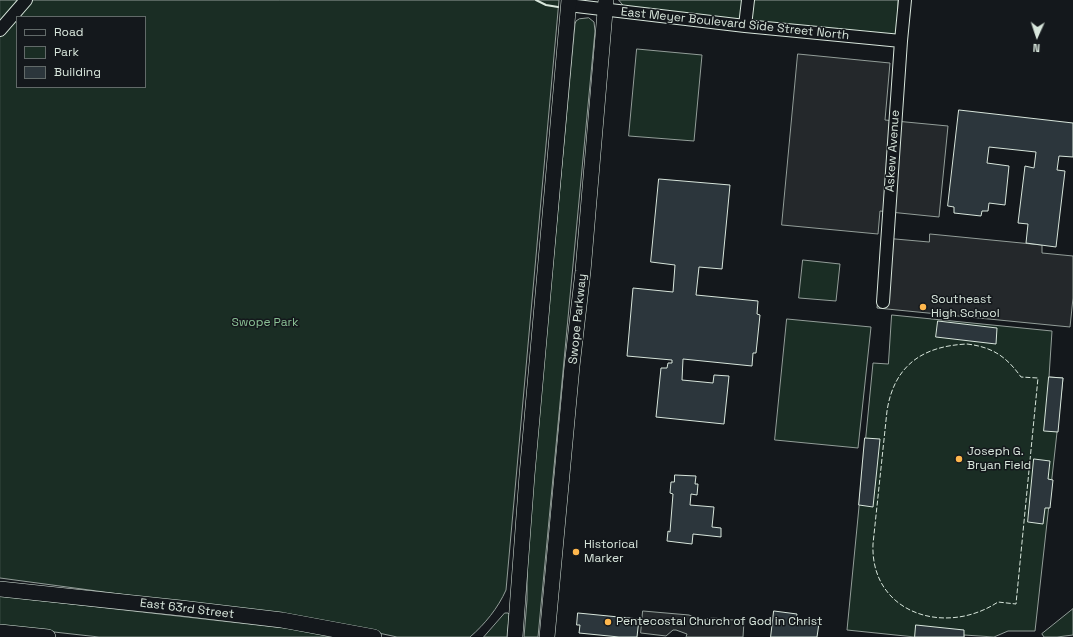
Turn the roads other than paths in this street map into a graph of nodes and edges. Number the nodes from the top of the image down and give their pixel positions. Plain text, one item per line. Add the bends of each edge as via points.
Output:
1 (26, 0) edge
2 (748, 0) edge
3 (905, 0) edge
4 (568, 3) edge
5 (606, 5) edge
6 (745, 26) junction
7 (0, 30) edge
8 (901, 41) junction
9 (883, 302) dead end
10 (0, 589) edge
11 (0, 632) edge
12 (48, 637) edge
13 (374, 637) edge
14 (515, 637) edge
15 (547, 637) edge

1 - 7 street
2 - 6 street
3 - 8 street, Askew Avenue
4 - 5 street, East Meyer Boulevard Side Street North
4 - 14 main road
5 - 6 street, East Meyer Boulevard Side Street North
5 - 15 main road, Swope Parkway
6 - 8 street, East Meyer Boulevard Side Street North
8 - 9 street, Askew Avenue
10 - 13 main road, East 63rd Street via 282,620
11 - 12 main road

